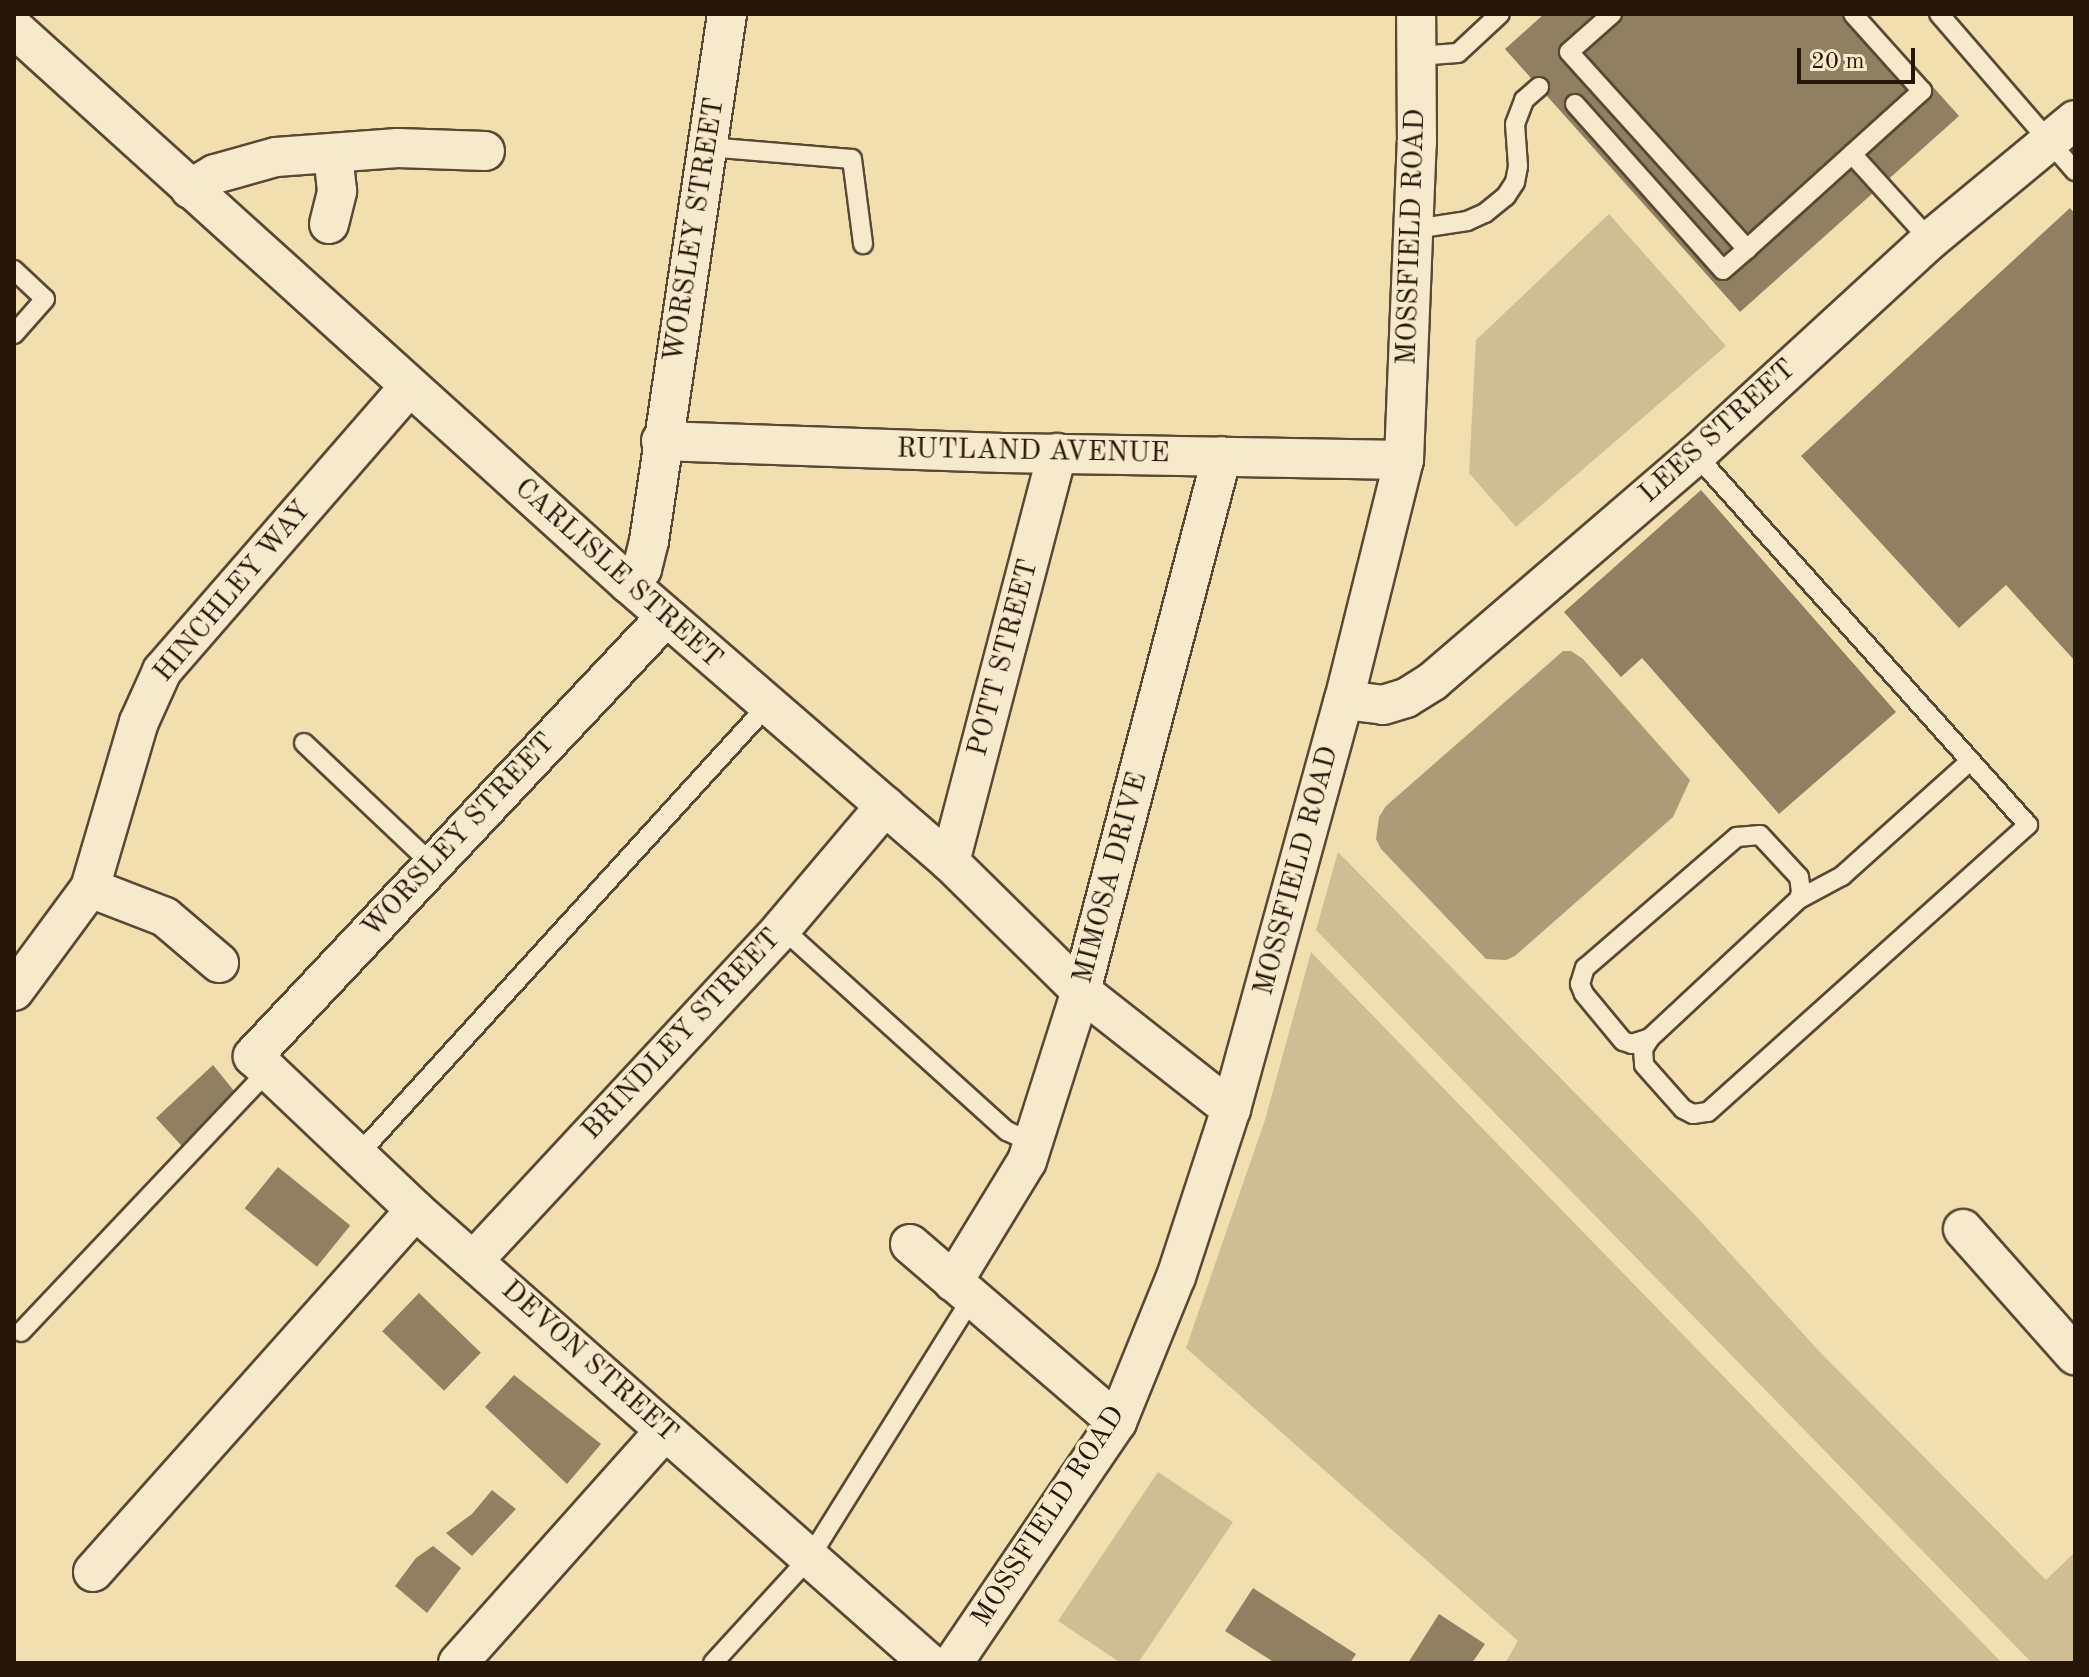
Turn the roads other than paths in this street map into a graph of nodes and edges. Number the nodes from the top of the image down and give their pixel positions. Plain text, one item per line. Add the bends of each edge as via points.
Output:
1 (727, 14) edge
2 (1416, 14) edge
3 (1500, 14) edge
4 (1612, 14) edge
5 (1853, 14) edge
6 (1939, 14) edge
7 (14, 28) edge
8 (1417, 56) junction
9 (1539, 87) dead end
10 (1575, 104) dead end
11 (2062, 131) edge
12 (708, 147) junction
13 (485, 151) dead end
14 (333, 153) junction
15 (1852, 154) junction
16 (2075, 171) edge
17 (190, 189) junction
18 (329, 224) dead end
19 (1415, 229) junction
20 (1930, 240) junction
21 (863, 244) dead end
22 (1747, 249) junction
23 (14, 270) edge
24 (14, 334) edge
25 (409, 387) junction
26 (661, 441) junction
27 (1057, 453) junction
28 (1696, 455) junction
29 (1222, 456) junction
30 (1404, 460) junction
31 (629, 584) junction
32 (666, 617) junction
33 (1344, 700) junction
34 (767, 706) junction
35 (304, 743) dead end
36 (1970, 761) junction
37 (885, 806) junction
38 (950, 862) junction
39 (432, 864) junction
40 (90, 888) junction
41 (1799, 899) junction
42 (782, 928) junction
43 (219, 963) dead end
44 (17, 981) edge
45 (1081, 991) junction
46 (1650, 1038) junction
47 (260, 1064) junction
48 (1231, 1109) junction
49 (1033, 1143) junction
50 (357, 1156) junction
51 (415, 1210) junction
52 (1963, 1229) dead end
53 (910, 1244) dead end
54 (474, 1260) junction
55 (963, 1290) junction
56 (21, 1332) dead end
57 (2075, 1355) edge
58 (1117, 1422) junction
59 (665, 1431) junction
60 (810, 1557) junction
61 (93, 1572) dead end
62 (458, 1663) edge
63 (713, 1663) edge
64 (929, 1663) edge
65 (953, 1663) edge

1 - 12 street, WORSLEY STREET
2 - 8 street, MOSSFIELD ROAD
3 - 8 lane via 1458,53
4 - 22 lane via 1569,52
5 - 15 lane via 1922,91
6 - 11 lane
7 - 17 street, CARLISLE STREET
8 - 19 street, MOSSFIELD ROAD
9 - 19 lane via 1524,100 1515,124 1518,166 1506,196 1467,221
10 - 22 lane via 1723,270
11 - 16 lane
11 - 20 street, LEES STREET
12 - 21 lane via 852,159
12 - 26 street, WORSLEY STREET
13 - 14 street via 398,148
14 - 17 street via 276,157 215,174
14 - 18 street via 337,191
15 - 20 lane
15 - 22 lane
17 - 25 street, CARLISLE STREET
19 - 30 street, MOSSFIELD ROAD
20 - 28 street, LEES STREET
23 - 24 lane via 45,299
25 - 31 street, CARLISLE STREET
25 - 40 street, HINCHLEY WAY via 162,671 139,722
26 - 27 street, RUTLAND AVENUE
26 - 31 street, WORSLEY STREET via 649,541 642,569
27 - 29 street, RUTLAND AVENUE
27 - 38 street, POTT STREET
28 - 33 street, LEES STREET via 1433,681 1383,705
28 - 36 lane
29 - 30 street, RUTLAND AVENUE
29 - 45 street, MIMOSA DRIVE
30 - 33 street, MOSSFIELD ROAD
31 - 32 street, CARLISLE STREET
32 - 34 street, CARLISLE STREET
32 - 39 street, WORSLEY STREET
33 - 48 street, MOSSFIELD ROAD
34 - 37 street, CARLISLE STREET
34 - 50 lane
35 - 39 lane
36 - 41 lane via 1842,876
36 - 46 lane via 2028,825 1708,1112 1683,1109 1644,1065 1643,1049
37 - 38 street, CARLISLE STREET
37 - 42 street, BRINDLEY STREET
38 - 45 street, CARLISLE STREET
39 - 47 street, WORSLEY STREET
40 - 43 street via 165,917
40 - 44 street, HINCHLEY WAY
41 - 46 lane
41 - 46 lane via 1799,877 1760,835 1737,837 1585,968 1580,984 1584,994 1623,1041
42 - 49 lane via 1007,1131
42 - 54 street, BRINDLEY STREET
45 - 48 street, CARLISLE STREET
45 - 49 street, MIMOSA DRIVE
47 - 50 street, DEVON STREET
47 - 56 lane
48 - 58 street, MOSSFIELD ROAD via 1176,1277
49 - 55 street, MIMOSA DRIVE
50 - 51 street, DEVON STREET
51 - 54 street, DEVON STREET
51 - 61 street
52 - 57 street
53 - 55 street
54 - 59 street, DEVON STREET
55 - 58 street
55 - 60 lane
58 - 65 street, MOSSFIELD ROAD
59 - 60 street, DEVON STREET
59 - 62 street
60 - 63 lane
60 - 64 street, DEVON STREET

